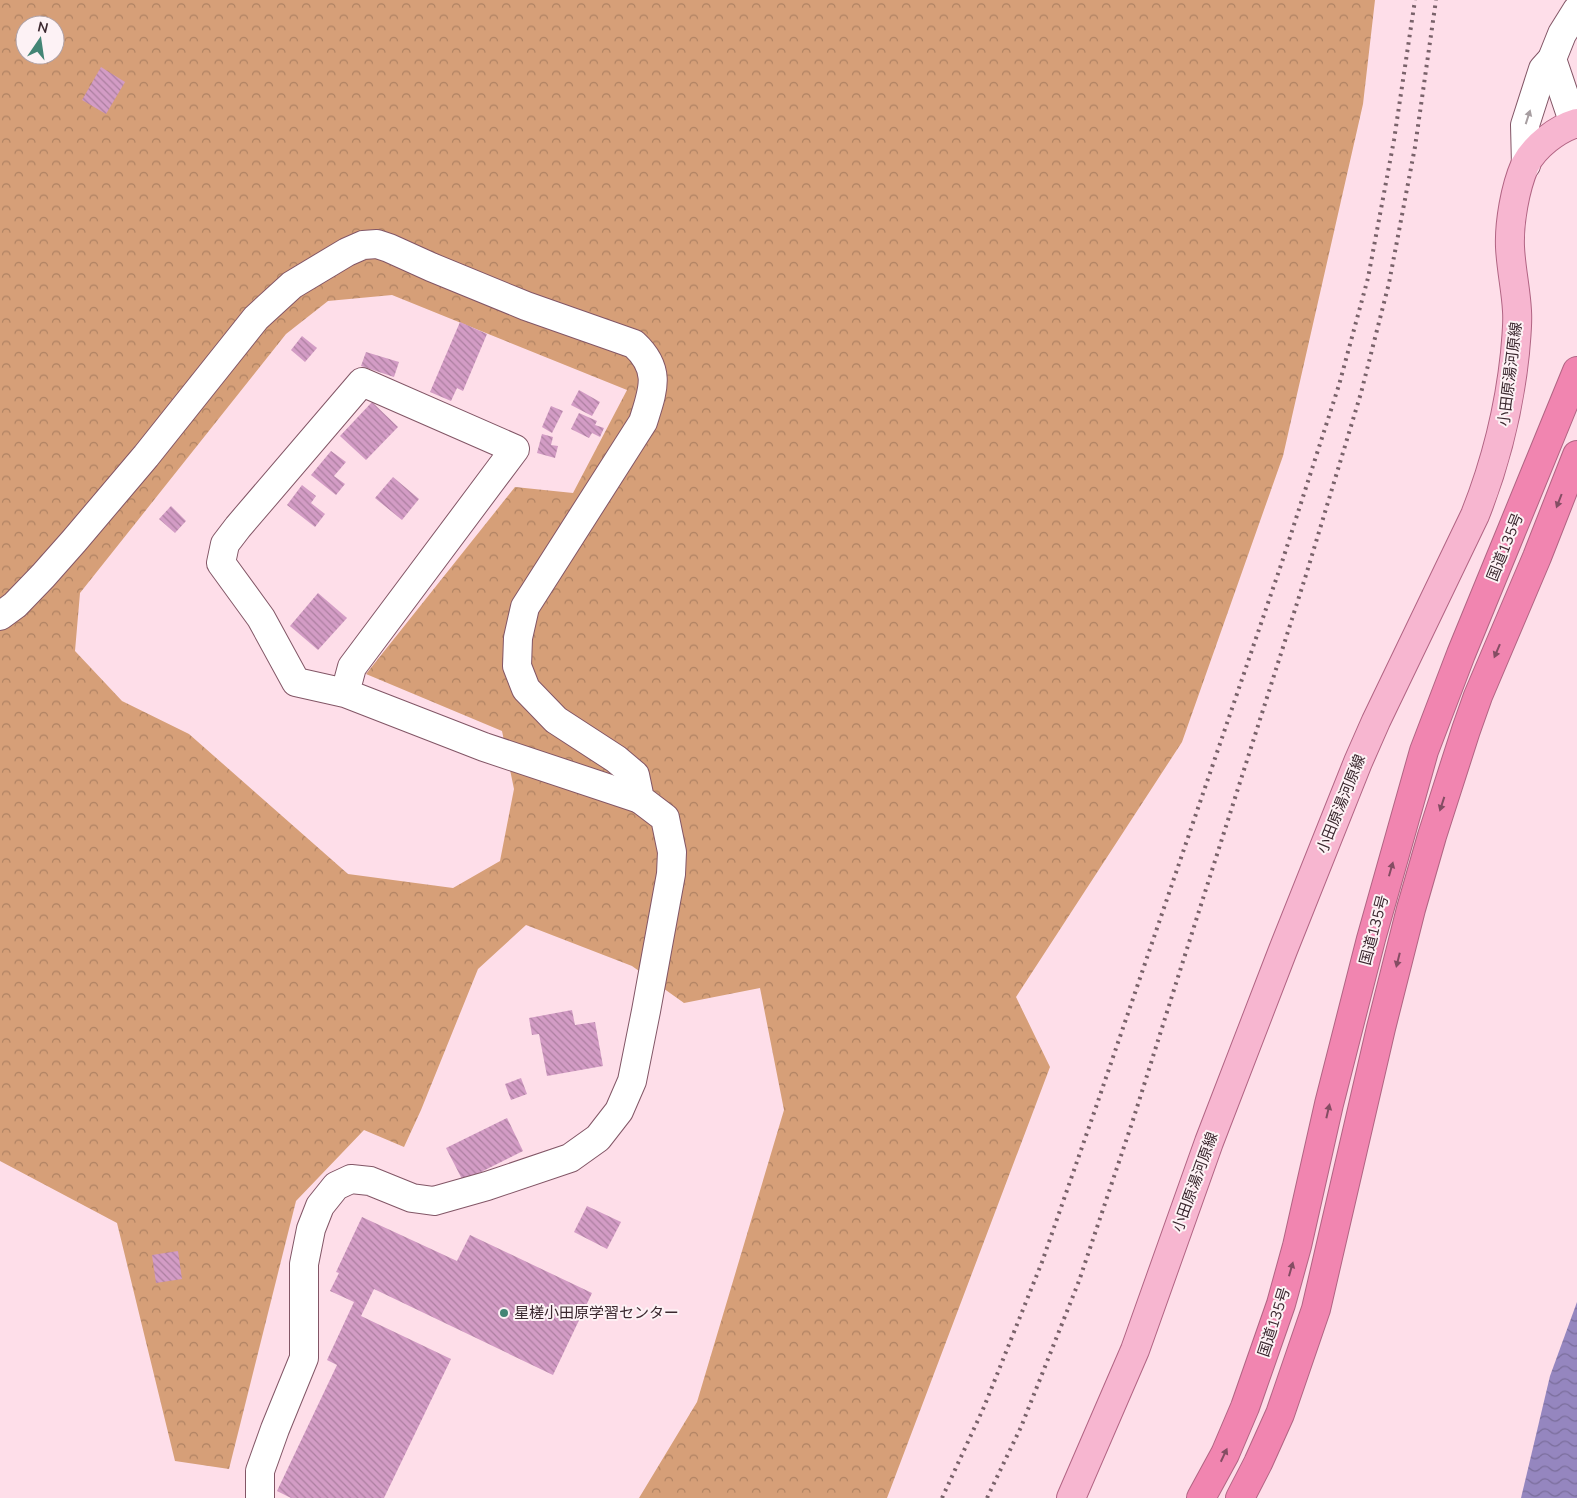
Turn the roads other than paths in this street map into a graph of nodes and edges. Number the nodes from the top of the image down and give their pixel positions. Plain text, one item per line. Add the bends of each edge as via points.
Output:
1 (1577, 10) edge
2 (1552, 59) junction
3 (1576, 123) edge
4 (1526, 165) junction
5 (1577, 371) edge
6 (1577, 455) edge
7 (0, 616) edge
8 (345, 693) junction
9 (640, 799) junction
10 (260, 1498) edge
11 (1071, 1498) edge
12 (1201, 1498) edge
13 (1240, 1498) edge

1 - 2 street
2 - 3 street
4 -> 2 street via 1525,125 1543,69
3 - 4 main road, 小田原湯河原線 via 1550,137
4 - 11 main road, 小田原湯河原線 via 1510,224 1517,335 1500,444 1475,515 1358,762 1213,1133 1135,1350
12 -> 5 highway, 国道135号 via 1245,1407 1281,1304 1369,948 1424,751
6 -> 13 highway, 国道135号 via 1466,730 1411,909 1316,1309 1280,1414
7 - 9 street via 21,599 68,548 274,300 292,285 347,252 363,245 377,244 526,306 634,344 650,364 653,378 643,422 525,607 518,638 517,666 526,689 556,720 635,775
8 - 8 street via 296,682 261,618 221,563 225,544 238,527 362,382 515,449 352,667
8 - 9 street via 484,747
9 - 10 street via 665,818 672,852 671,874 632,1081 619,1111 598,1138 570,1158 434,1201 412,1198 370,1181 351,1179 336,1186 320,1206 311,1229 304,1264 304,1358 260,1471

